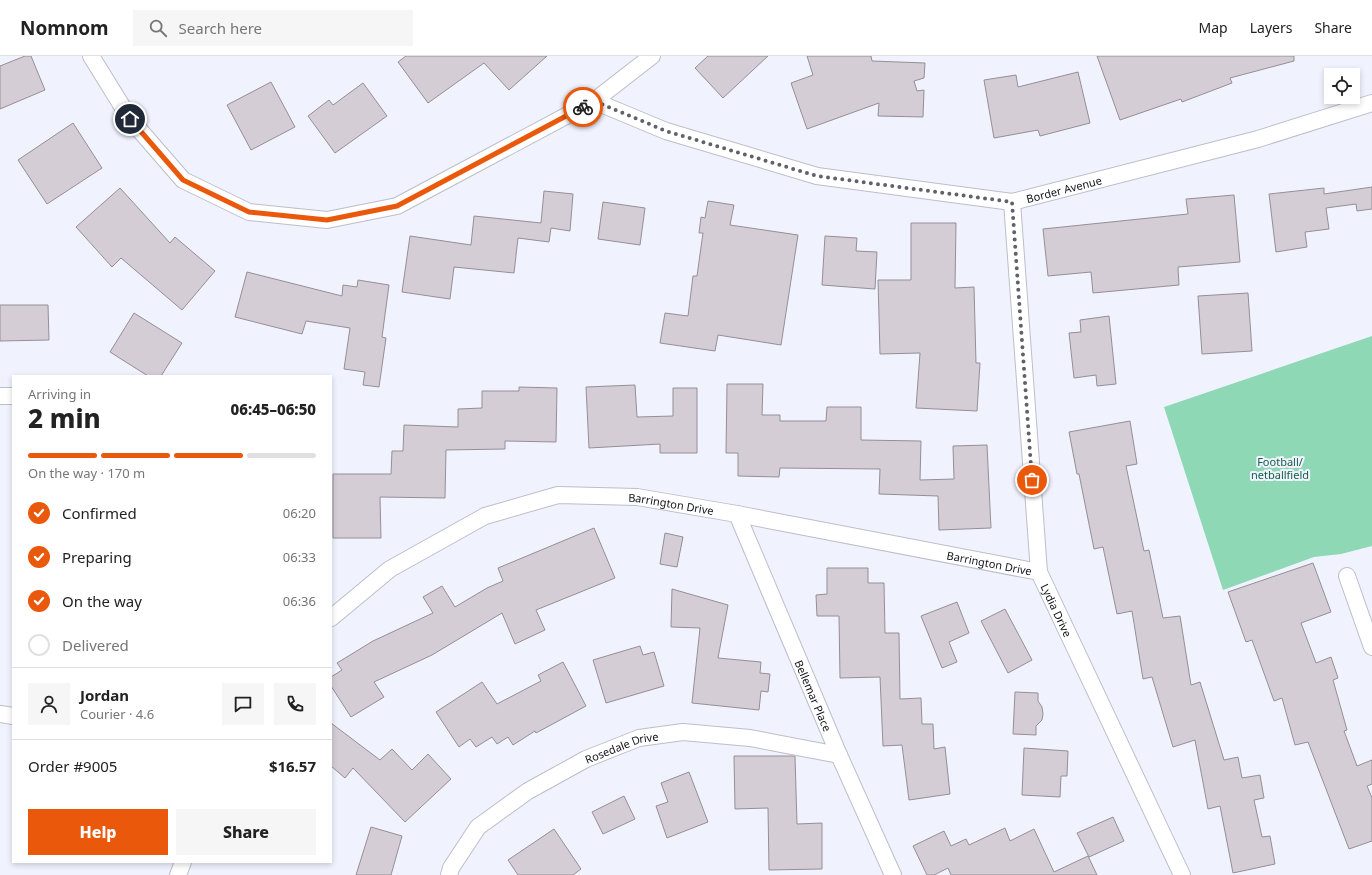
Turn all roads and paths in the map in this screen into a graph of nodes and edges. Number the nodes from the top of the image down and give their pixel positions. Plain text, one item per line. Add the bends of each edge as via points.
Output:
1 (91, 56) edge
2 (652, 56) edge
3 (594, 101) junction
4 (1372, 103) edge
5 (1012, 202) junction
6 (0, 396) edge
7 (12, 396) edge
8 (737, 514) junction
9 (1039, 572) junction
10 (1347, 576) dead end
11 (332, 617) edge
12 (1372, 647) edge
13 (0, 714) edge
14 (12, 716) edge
15 (839, 755) junction
16 (183, 863) edge
17 (178, 875) edge
18 (449, 875) edge
19 (893, 875) edge
20 (1182, 875) edge

1 - 3 street via 130,119 183,180 249,212 327,220 397,206
2 - 3 street
3 - 5 street, Border Avenue via 666,131 817,176
4 - 5 street, Border Avenue via 1258,139
5 - 9 street, Lydia Drive
6 - 7 street
8 - 9 street, Barrington Drive
8 - 11 street, Barrington Drive via 637,497 558,495 485,516 390,569
8 - 15 street, Bellemar Place
9 - 20 street, Lydia Drive
10 - 12 street
13 - 14 street
15 - 18 street, Rosedale Drive via 750,738 682,732 639,738 586,759 528,791 478,827
15 - 19 street, Bellemar Place
16 - 17 street

